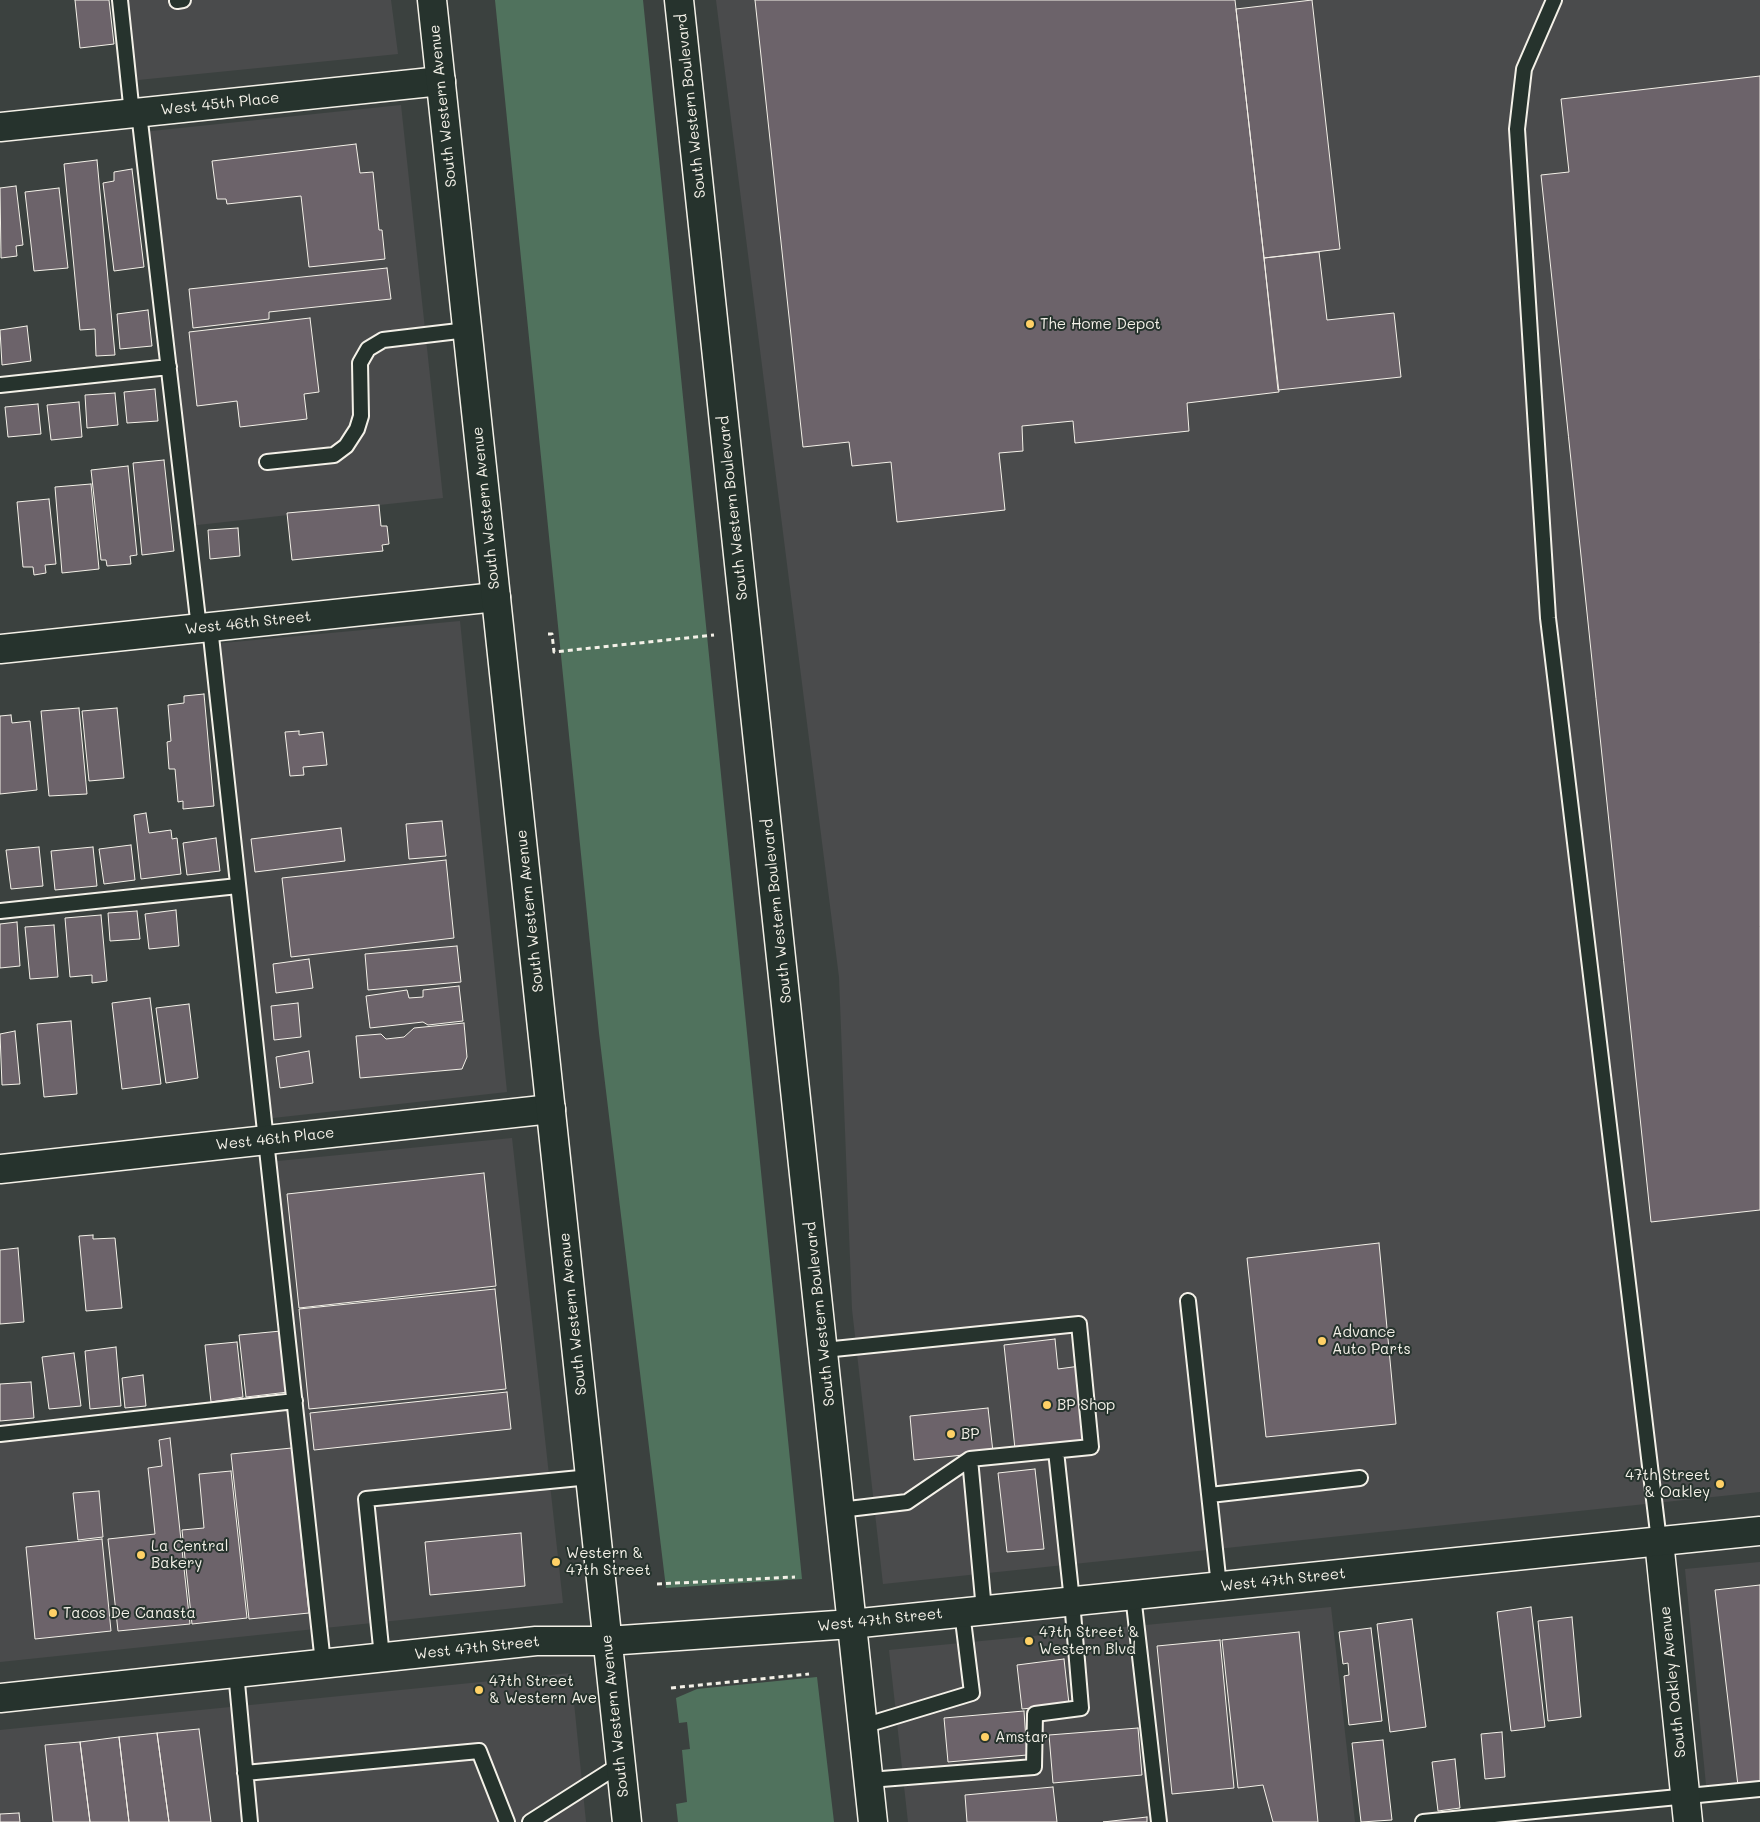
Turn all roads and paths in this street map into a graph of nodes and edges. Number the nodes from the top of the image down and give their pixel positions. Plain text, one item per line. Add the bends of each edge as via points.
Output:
1 (120, 0) edge
2 (183, 0) edge
3 (432, 0) edge
4 (680, 0) edge
5 (1554, 0) edge
6 (177, 1) edge
7 (441, 81) junction
8 (135, 113) junction
9 (0, 127) edge
10 (467, 330) junction
11 (169, 367) junction
12 (0, 385) edge
13 (267, 462) dead end
14 (496, 597) junction
15 (205, 628) junction
16 (548, 634) dead end
17 (715, 635) dead end
18 (0, 649) edge
19 (238, 886) junction
20 (0, 911) edge
21 (551, 1109) junction
22 (266, 1140) junction
23 (0, 1169) edge
24 (1188, 1301) dead end
25 (824, 1350) junction
26 (295, 1401) junction
27 (0, 1434) edge
28 (1056, 1451) junction
29 (970, 1459) junction
30 (590, 1477) junction
31 (1360, 1478) dead end
32 (1210, 1495) junction
33 (840, 1510) junction
34 (1760, 1531) edge
35 (1659, 1541) junction
36 (795, 1577) dead end
37 (657, 1584) dead end
38 (1219, 1586) junction
39 (1133, 1595) junction
40 (1072, 1601) junction
41 (973, 1611) junction
42 (851, 1624) junction
43 (607, 1641) junction
44 (382, 1657) junction
45 (323, 1663) junction
46 (236, 1672) junction
47 (810, 1674) dead end
48 (671, 1688) dead end
49 (0, 1698) edge
50 (863, 1726) junction
51 (621, 1764) junction
52 (245, 1773) junction
53 (869, 1780) junction
54 (1760, 1789) edge
55 (1687, 1810) edge
56 (250, 1822) edge
57 (507, 1822) edge
58 (530, 1822) edge
59 (626, 1822) edge
60 (874, 1822) edge
61 (1159, 1822) edge
62 (1423, 1822) edge

1 - 8 lane
2 - 6 lane
3 - 7 main road, South Western Avenue
4 - 25 main road, South Western Boulevard
5 - 35 lane via 1524,69 1517,130 1548,618
7 - 8 main road, West 45th Place
7 - 10 main road, South Western Avenue
8 - 9 main road, West 45th Place
8 - 11 lane
10 - 13 lane via 383,340 368,349 360,363 361,416 346,446 334,455
10 - 14 main road, South Western Avenue
11 - 12 lane
11 - 15 lane
14 - 15 main road, West 46th Street
14 - 21 main road, South Western Avenue
15 - 18 main road, West 46th Street
15 - 19 lane
16 - 17 path via 552,634 554,652
19 - 20 lane
19 - 22 lane
21 - 22 main road, West 46th Place
21 - 30 main road, South Western Avenue
22 - 23 main road, West 46th Place
22 - 26 lane
24 - 32 lane
25 - 28 lane via 1079,1324 1091,1447
25 - 33 main road, South Western Boulevard
26 - 27 lane
26 - 45 lane
28 - 29 lane
28 - 40 lane
29 - 33 lane via 906,1502
29 - 41 lane
30 - 43 main road, South Western Avenue
30 - 44 lane via 366,1500
31 - 32 lane
32 - 38 lane
33 - 42 main road, South Western Boulevard
34 - 35 main road, West 47th Street
35 - 38 main road, West 47th Street
35 - 55 main road, South Oakley Avenue
36 - 37 path
38 - 39 main road, West 47th Street
39 - 40 main road, West 47th Street
39 - 61 lane
40 - 41 main road, West 47th Street
40 - 53 lane via 1081,1708 1035,1714 1034,1767
41 - 42 main road, West 47th Street
41 - 50 lane via 972,1693
42 - 43 main road, West 47th Street
42 - 50 main road, South Western Boulevard
43 - 44 main road, West 47th Street via 536,1641
43 - 51 main road, South Western Avenue
44 - 45 main road, West 47th Street
45 - 46 main road, West 47th Street
46 - 49 main road, West 47th Street
46 - 52 lane
47 - 48 path
50 - 53 main road, South Western Boulevard
51 - 58 lane
51 - 59 main road, South Western Avenue
52 - 56 lane
52 - 57 lane via 479,1751
53 - 60 main road, South Western Boulevard
54 - 55 lane
55 - 62 lane

